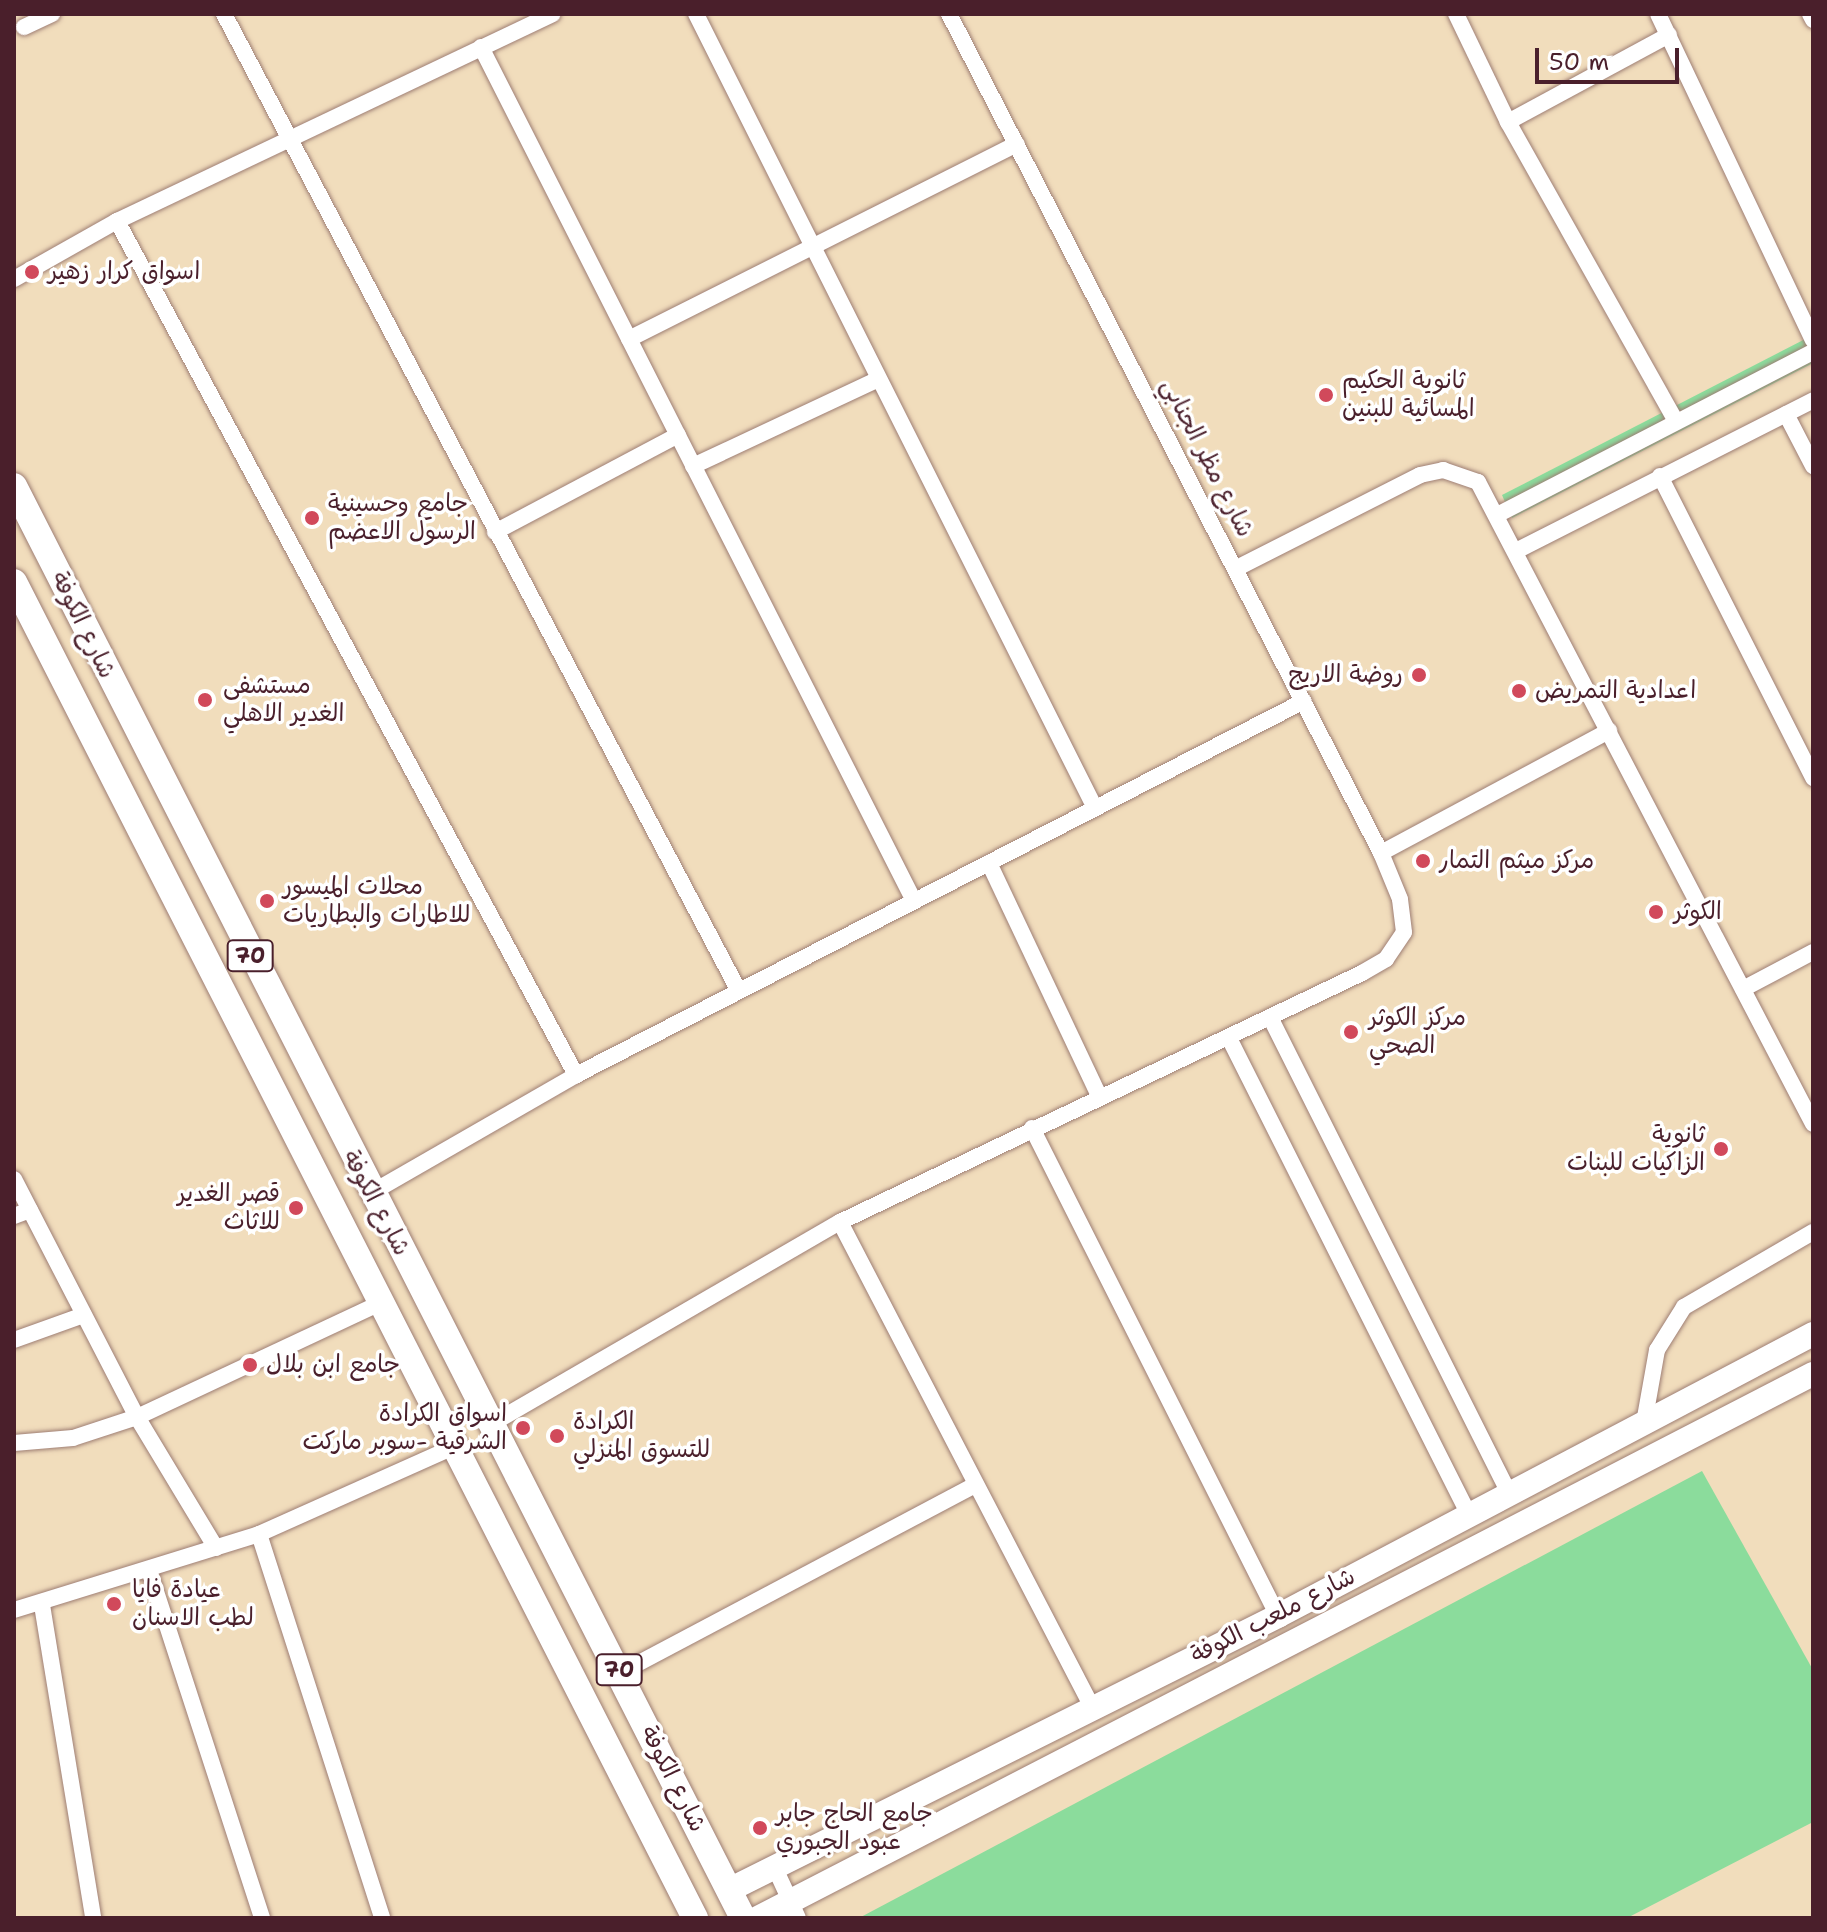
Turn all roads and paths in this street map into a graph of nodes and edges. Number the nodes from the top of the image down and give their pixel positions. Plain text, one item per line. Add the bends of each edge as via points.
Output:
1 (52, 14) edge
2 (224, 14) edge
3 (552, 14) edge
4 (696, 14) edge
5 (949, 14) edge
6 (1456, 14) edge
7 (1658, 14) edge
8 (1810, 14) edge
9 (1813, 20) edge
10 (19, 25) edge
11 (1669, 35) junction
12 (481, 47) junction
13 (1508, 122) junction
14 (287, 140) junction
15 (1017, 144) junction
16 (117, 221) junction
17 (812, 246) junction
18 (14, 279) edge
19 (629, 339) junction
20 (1813, 340) edge
21 (1813, 352) edge
22 (879, 379) junction
23 (1813, 400) edge
24 (1786, 414) junction
25 (1675, 419) junction
26 (678, 435) junction
27 (693, 466) junction
28 (1813, 466) edge
29 (1660, 476) junction
30 (14, 486) edge
31 (1497, 515) junction
32 (495, 532) junction
33 (1516, 551) junction
34 (1237, 568) junction
35 (14, 582) edge
36 (32, 617) junction
37 (92, 642) junction
38 (1304, 701) junction
39 (1609, 731) junction
40 (99, 751) junction
41 (1813, 778) edge
42 (166, 790) junction
43 (1095, 808) junction
44 (1381, 853) junction
45 (989, 863) junction
46 (914, 901) junction
47 (1813, 952) edge
48 (1743, 989) junction
49 (739, 991) junction
50 (1270, 1017) junction
51 (1229, 1038) junction
52 (576, 1075) junction
53 (1099, 1096) junction
54 (1813, 1124) edge
55 (1032, 1128) junction
56 (14, 1179) edge
57 (371, 1193) junction
58 (22, 1213) edge
59 (840, 1222) junction
60 (1813, 1232) edge
61 (385, 1301) junction
62 (84, 1315) junction
63 (1813, 1334) edge
64 (14, 1340) edge
65 (1813, 1374) edge
66 (137, 1417) junction
67 (493, 1423) junction
68 (1644, 1423) junction
69 (14, 1443) edge
70 (458, 1445) junction
71 (975, 1485) junction
72 (1509, 1493) junction
73 (1469, 1515) junction
74 (259, 1534) junction
75 (216, 1548) junction
76 (1380, 1562) junction
77 (149, 1570) junction
78 (1396, 1590) junction
79 (1323, 1592) junction
80 (42, 1605) junction
81 (14, 1610) edge
82 (1278, 1616) junction
83 (1339, 1621) junction
84 (620, 1673) junction
85 (1091, 1705) junction
86 (774, 1866) junction
87 (729, 1890) junction
88 (793, 1908) edge
89 (93, 1918) edge
90 (262, 1918) edge
91 (382, 1918) edge
92 (695, 1918) edge
93 (743, 1918) edge
94 (758, 1918) edge

1 - 10 street
2 - 14 street
3 - 12 street
4 - 17 street
5 - 15 street, شارع مظر الجنابي
6 - 13 street
7 - 11 street
8 - 9 street
11 - 13 street
11 - 20 street
12 - 14 street
12 - 19 street
13 - 25 street
14 - 16 street
14 - 32 street
15 - 17 street
15 - 34 street, شارع مظر الجنابي
16 - 18 street
16 - 52 street
17 - 19 street
17 - 22 street
19 - 26 street
21 - 25 street
22 - 27 street
22 - 43 street
23 - 24 street
24 - 28 street
24 - 29 street
25 - 31 street
26 - 27 street
26 - 32 street
27 - 46 street
29 - 33 street
29 - 41 street
30 - 37 highway, شارع الكوفة / 70
31 - 33 street
31 - 34 street via 1478,482 1443,470 1420,475
32 - 49 street
33 - 39 street
34 - 38 street, شارع مظر الجنابي
35 - 36 highway, شارع الكوفة / 70
36 - 37 highway via 50,631 76,673 95,664
36 - 40 highway, شارع الكوفة / 70
37 - 42 highway, شارع الكوفة / 70
38 - 43 street
38 - 44 street, شارع مظر الجنابي
39 - 44 street
39 - 48 street
40 - 42 highway via 99,730 112,723
40 - 61 highway, شارع الكوفة / 70
42 - 57 highway, شارع الكوفة / 70
43 - 45 street
44 - 50 street, شارع مظر الجنابي via 1400,899 1404,932 1386,959
45 - 46 street
45 - 53 street
46 - 49 street
47 - 48 street
48 - 54 street
49 - 52 street
50 - 51 street
50 - 72 street
51 - 53 street
51 - 73 street
52 - 57 street
53 - 55 street
55 - 59 street
55 - 82 street
56 - 58 street
57 - 67 highway, شارع الكوفة / 70
58 - 62 street
59 - 67 street
59 - 71 street
60 - 68 street via 1684,1307 1657,1350
61 - 66 street
61 - 70 highway, شارع الكوفة / 70
62 - 64 street
62 - 66 street
63 - 68 main road, شارع ملعب الكوفة
65 - 78 main road, شارع ملعب الكوفة
66 - 69 street via 73,1438
66 - 75 street
67 - 84 highway, شارع الكوفة / 70
68 - 72 main road, شارع ملعب الكوفة
70 - 74 street
70 - 92 highway, شارع الكوفة / 70
71 - 84 street
71 - 85 street
72 - 73 main road, شارع ملعب الكوفة
73 - 76 main road, شارع ملعب الكوفة
74 - 75 street
74 - 91 street
75 - 77 street
76 - 78 main road via 1380,1580
76 - 79 main road, شارع ملعب الكوفة
77 - 80 street
77 - 90 street
78 - 83 main road, شارع ملعب الكوفة
79 - 82 main road, شارع ملعب الكوفة
79 - 83 main road via 1338,1602
80 - 81 street
80 - 89 street
82 - 85 main road, شارع ملعب الكوفة
83 - 88 main road, شارع ملعب الكوفة
84 - 87 highway, شارع الكوفة / 70
85 - 86 main road, شارع ملعب الكوفة
86 - 87 main road, شارع ملعب الكوفة
86 - 88 street
87 - 93 highway, شارع الكوفة / 70
88 - 94 main road, شارع ملعب الكوفة

